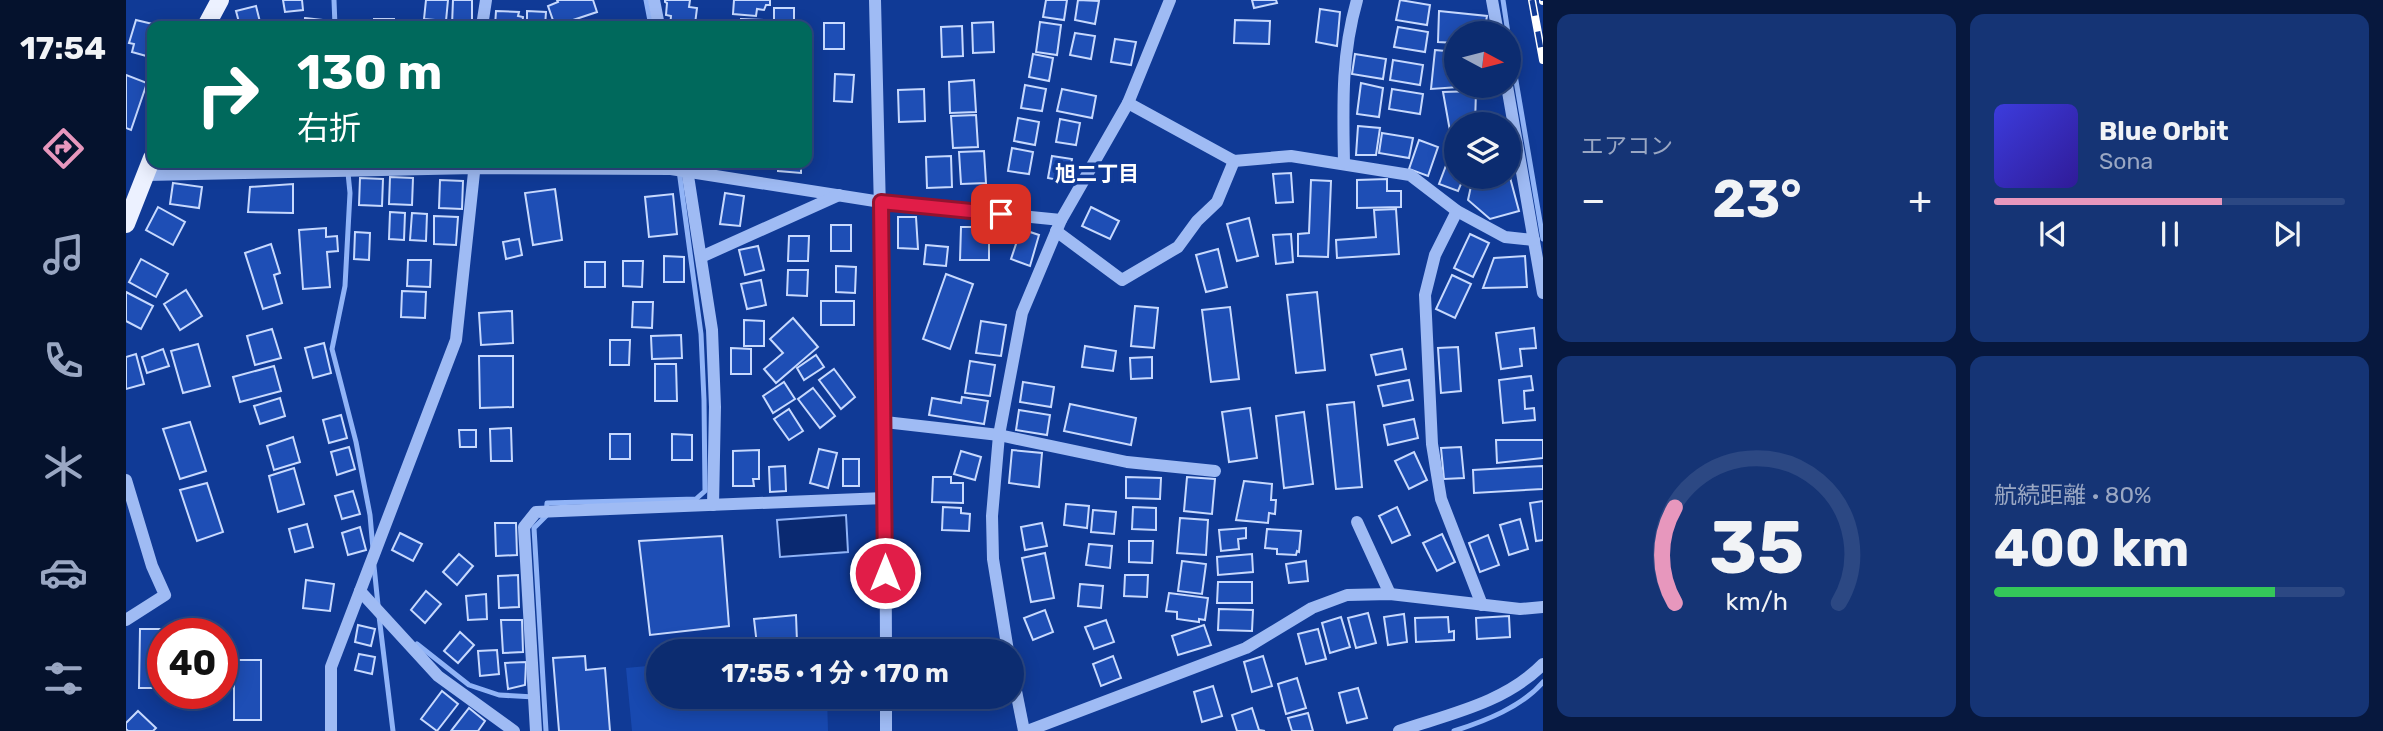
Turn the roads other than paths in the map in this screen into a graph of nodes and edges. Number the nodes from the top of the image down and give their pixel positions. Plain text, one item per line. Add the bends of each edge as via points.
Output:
1 (220, 0) edge
2 (486, 0) edge
3 (654, 0) edge
4 (875, 0) edge
5 (1170, 0) edge
6 (1357, 0) edge
7 (1492, 0) edge
8 (209, 21) edge
9 (483, 21) edge
10 (658, 21) edge
11 (1496, 21) edge
12 (1509, 98) edge
13 (1128, 103) junction
14 (1234, 161) junction
15 (1345, 163) junction
16 (148, 168) edge
17 (475, 168) edge
18 (653, 168) edge
19 (679, 168) edge
20 (687, 168) edge
21 (692, 168) edge
22 (839, 195) junction
23 (881, 202) junction
24 (1457, 211) junction
25 (126, 224) edge
26 (1058, 225) junction
27 (1534, 240) junction
28 (701, 257) junction
29 (1543, 293) edge
30 (885, 422) junction
31 (999, 435) junction
32 (1215, 471) dead end
33 (126, 480) edge
34 (885, 498) junction
35 (713, 505) junction
36 (1357, 522) dead end
37 (360, 591) junction
38 (1390, 594) junction
39 (1482, 605) junction
40 (1543, 607) edge
41 (126, 620) edge
42 (886, 639) edge
43 (1006, 639) edge
44 (1543, 664) edge
45 (886, 709) edge
46 (1021, 709) edge
47 (331, 731) edge
48 (514, 731) edge
49 (536, 731) edge
50 (886, 731) edge
51 (1026, 731) edge
52 (1399, 731) edge

1 - 8 main road
2 - 9 street
3 - 10 street
4 - 23 street
5 - 13 street
6 - 15 street via 1342,82
7 - 11 street
12 - 27 street
13 - 14 street
13 - 26 street
14 - 15 street via 1291,156
14 - 26 street via 1217,202 1178,247 1122,280
15 - 24 street via 1410,175
16 - 25 main road
17 - 37 street via 456,340
18 - 19 street
20 - 28 street
21 - 22 street
22 - 23 street
22 - 28 street
23 - 26 street
23 - 30 street
24 - 27 street via 1505,237
24 - 39 street via 1435,255 1425,295 1432,443 1441,499
26 - 31 street via 1021,313
27 - 29 street
28 - 35 street via 712,330
30 - 31 street
30 - 34 street
31 - 32 street via 1127,462
31 - 43 street via 993,549
33 - 41 street via 165,595
34 - 35 street
34 - 42 street
35 - 49 street via 536,512 524,527
36 - 38 street
37 - 47 street via 331,667
37 - 48 street via 438,676
38 - 39 street
38 - 51 street via 1347,595 1312,608 1246,648
39 - 40 street
44 - 52 street via 1496,698
45 - 50 street
46 - 51 street

